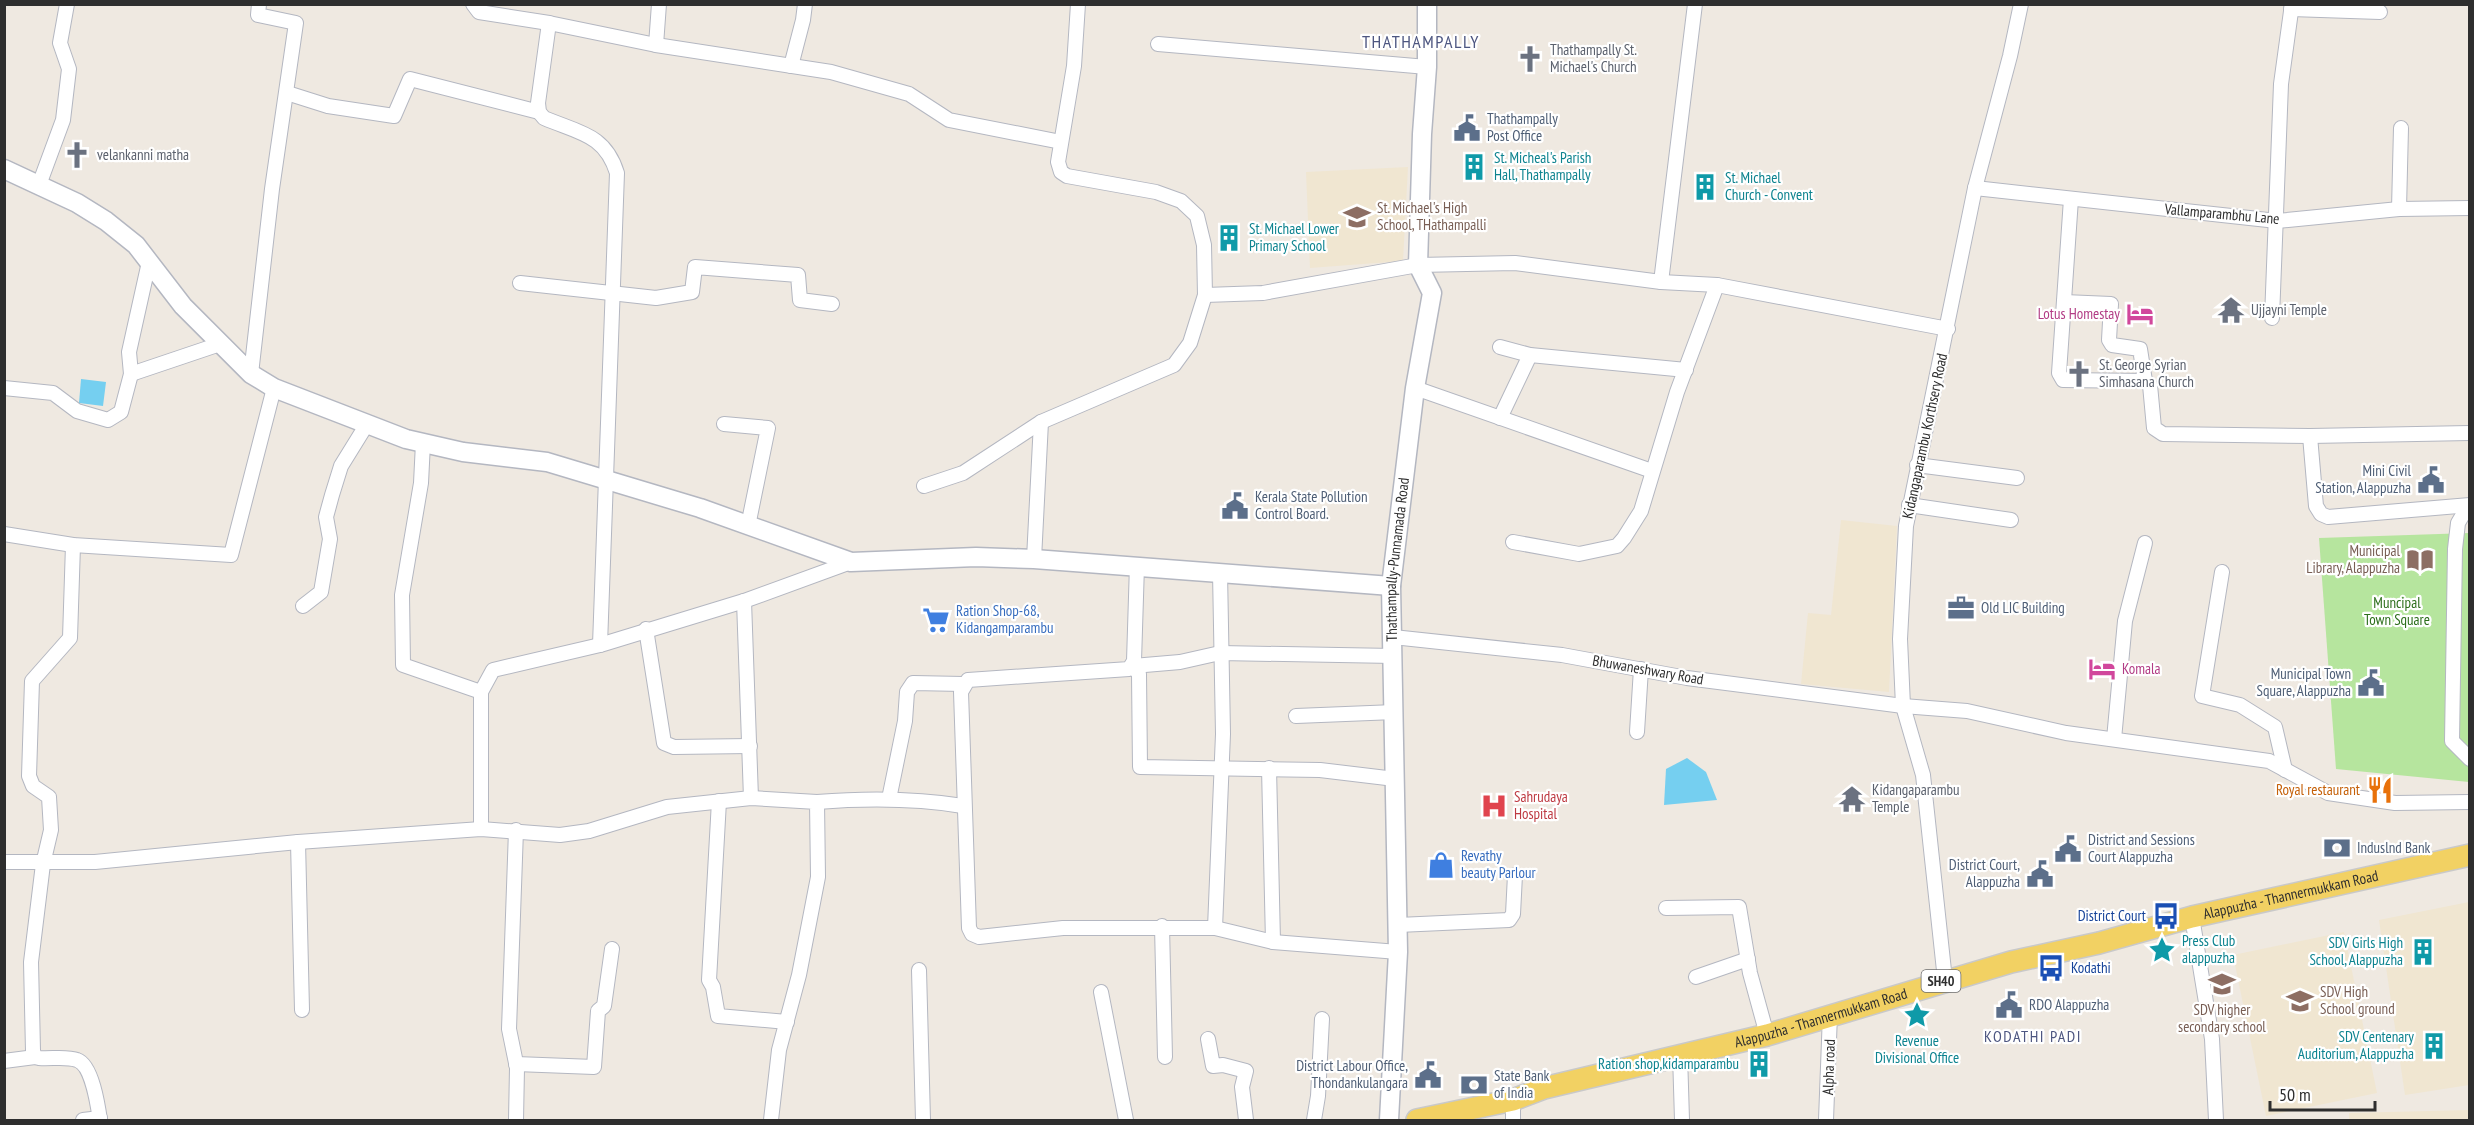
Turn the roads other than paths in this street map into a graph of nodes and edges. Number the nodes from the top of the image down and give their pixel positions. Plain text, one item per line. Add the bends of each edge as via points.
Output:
1 (68, 4) edge
2 (260, 4) edge
3 (473, 4) edge
4 (659, 4) edge
5 (805, 4) edge
6 (1078, 4) edge
7 (1427, 4) edge
8 (1695, 4) edge
9 (2021, 4) edge
10 (2292, 7) edge
11 (2380, 12) dead end
12 (549, 23) junction
13 (1158, 44) dead end
14 (656, 45) junction
15 (791, 66) junction
16 (1427, 67) junction
17 (287, 93) junction
18 (539, 112) junction
19 (2401, 128) dead end
20 (1061, 142) junction
21 (4, 169) edge
22 (39, 185) junction
23 (1975, 188) junction
24 (2071, 199) junction
25 (2469, 208) edge
26 (2399, 210) junction
27 (2277, 221) junction
28 (149, 262) junction
29 (1418, 265) junction
30 (1661, 282) junction
31 (520, 283) dead end
32 (1717, 285) junction
33 (613, 294) junction
34 (1205, 295) junction
35 (2064, 302) junction
36 (832, 304) dead end
37 (2272, 318) dead end
38 (1948, 329) junction
39 (220, 344) junction
40 (1500, 346) dead end
41 (1530, 355) junction
42 (1686, 370) junction
43 (131, 374) junction
44 (251, 374) junction
45 (2145, 381) junction
46 (4, 388) edge
47 (274, 388) junction
48 (1415, 388) junction
49 (1500, 418) junction
50 (1041, 422) junction
51 (367, 424) junction
52 (724, 424) dead end
53 (2469, 434) edge
54 (2310, 436) junction
55 (423, 442) junction
56 (1917, 465) junction
57 (1652, 471) junction
58 (2017, 478) dead end
59 (606, 480) junction
60 (924, 486) dead end
61 (1909, 505) junction
62 (2469, 506) edge
63 (2011, 520) dead end
64 (748, 526) junction
65 (4, 534) edge
66 (1514, 542) dead end
67 (2145, 543) dead end
68 (73, 545) junction
69 (1034, 559) junction
70 (851, 562) junction
71 (1137, 565) junction
72 (1220, 572) junction
73 (2222, 572) dead end
74 (1391, 586) junction
75 (744, 601) junction
76 (303, 606) dead end
77 (646, 629) junction
78 (1393, 637) junction
79 (600, 645) junction
80 (1220, 653) junction
81 (1394, 656) junction
82 (1132, 666) junction
83 (1641, 669) junction
84 (963, 684) junction
85 (481, 692) junction
86 (1903, 706) junction
87 (1395, 712) junction
88 (1296, 716) dead end
89 (1637, 732) dead end
90 (2114, 739) junction
91 (750, 746) junction
92 (2469, 759) edge
93 (1221, 768) junction
94 (1269, 768) junction
95 (2285, 770) junction
96 (1395, 778) junction
97 (751, 798) junction
98 (889, 799) junction
99 (719, 801) junction
100 (817, 802) junction
101 (2469, 802) edge
102 (963, 806) junction
103 (481, 828) junction
104 (516, 830) junction
105 (298, 842) junction
106 (2469, 855) edge
107 (4, 862) edge
108 (43, 864) junction
109 (1515, 874) dead end
110 (1666, 908) dead end
111 (2192, 917) junction
112 (1398, 925) junction
113 (1162, 926) junction
114 (1215, 928) junction
115 (1273, 942) junction
116 (612, 949) dead end
117 (1398, 952) junction
118 (1748, 959) junction
119 (919, 970) dead end
120 (1696, 978) dead end
121 (1945, 980) junction
122 (1101, 992) dead end
123 (302, 1010) dead end
124 (1830, 1014) junction
125 (1322, 1019) dead end
126 (786, 1022) junction
127 (1767, 1035) junction
128 (1208, 1039) dead end
129 (1680, 1054) junction
130 (35, 1057) junction
131 (1166, 1057) dead end
132 (4, 1061) edge
133 (516, 1064) junction
134 (1513, 1110) edge
135 (100, 1119) edge
136 (83, 1120) edge
137 (516, 1120) edge
138 (771, 1120) edge
139 (923, 1120) edge
140 (1126, 1120) edge
141 (1246, 1120) edge
142 (1314, 1120) edge
143 (1389, 1120) edge
144 (1417, 1120) edge
145 (1682, 1120) edge
146 (1826, 1120) edge
147 (2216, 1120) edge

1 - 22 street via 60,43 69,69 63,120
2 - 17 street via 258,15 296,23
3 - 12 street via 479,12
4 - 14 street
5 - 15 street
6 - 20 street via 1074,66
7 - 16 main road, Thathampally-Punnamada Road
8 - 30 street
9 - 23 street, Kidangaparambu Korthsery Road
10 - 11 street
10 - 27 street via 2281,84
12 - 14 street
12 - 18 street
13 - 16 street
14 - 15 street
15 - 20 street via 898,90 956,122
16 - 29 main road, Thathampally-Punnamada Road
17 - 18 street via 327,106 394,116 410,79
17 - 44 street
18 - 33 street via 544,118 602,143 612,155 617,173
19 - 26 street
20 - 34 street via 1058,162 1067,176 1156,192 1181,201 1197,216 1204,245
21 - 22 main road
22 - 28 main road via 106,221 136,245
23 - 24 street, Vallamparambhu Lane
23 - 38 street, Kidangaparambu Korthsery Road
24 - 27 street, Vallamparambhu Lane
24 - 35 street
25 - 26 street, Vallamparambhu Lane
26 - 27 street, Vallamparambhu Lane
27 - 37 street
28 - 39 main road via 183,306
28 - 43 street via 129,352
29 - 30 street via 1528,264
29 - 34 street via 1263,293
29 - 48 main road, Thathampally-Punnamada Road via 1432,293
30 - 32 street
31 - 33 street
32 - 38 street
32 - 42 street
33 - 36 street via 656,298 692,292 695,267 798,275 800,300
33 - 59 street
34 - 50 street via 1190,343 1174,365
35 - 45 street via 2111,304 2109,340 2112,345 2140,349
35 - 45 street via 2059,373 2063,380
38 - 56 street, Kidangaparambu Korthsery Road
39 - 43 street
39 - 44 main road
40 - 41 street
41 - 42 street
41 - 49 street
42 - 57 street
43 - 46 street via 121,412 108,420 77,411 53,393
44 - 47 main road
45 - 54 street via 2150,385 2154,428 2163,434
47 - 51 main road
47 - 68 street via 231,555
48 - 49 street
48 - 74 main road, Thathampally-Punnamada Road
49 - 57 street
50 - 60 street via 963,473
50 - 69 street
51 - 55 main road
51 - 76 street via 341,466 332,495 326,517 330,539 321,592
52 - 64 street via 768,428
53 - 54 street
54 - 62 street via 2316,506 2321,514 2328,517
55 - 59 main road via 463,452 547,462
55 - 85 street via 421,483 402,595 403,665
56 - 58 street
56 - 61 street, Kidangaparambu Korthsery Road
57 - 66 street via 1641,511 1617,546 1579,554
59 - 64 main road
59 - 79 street
61 - 63 street
61 - 86 street, Kidangaparambu Korthsery Road via 1902,581
62 - 92 street via 2458,523 2455,549 2452,718 2452,741
64 - 70 main road
65 - 68 street
67 - 90 street via 2125,621
68 - 108 street via 70,638 32,681 29,776 33,786 49,796 51,830
69 - 70 main road
69 - 71 main road
70 - 75 street
71 - 72 main road
71 - 82 street
72 - 74 main road
72 - 80 street
73 - 95 street via 2202,696 2240,705 2276,727
74 - 78 main road, Thathampally-Punnamada Road
75 - 77 street
75 - 91 street
77 - 79 street
77 - 91 street via 664,743 674,747
78 - 81 main road, Thathampally-Punnamada Road
78 - 83 street, Bhuwaneshwary Road via 1562,655
79 - 85 street via 493,670
80 - 81 street
80 - 82 street via 1180,662
80 - 93 street
81 - 87 main road, Thathampally-Punnamada Road
82 - 84 street via 968,680
82 - 93 street via 1139,674 1140,767
83 - 86 street, Bhuwaneshwary Road
83 - 89 street
84 - 98 street via 913,683 907,692
84 - 102 street
85 - 103 street
86 - 90 street, Bhuwaneshwary Road via 1967,711 2066,733
86 - 121 street, Kidangaparambu Korthsery Road via 1923,775
87 - 88 street
87 - 96 main road, Thathampally-Punnamada Road
90 - 95 street, Bhuwaneshwary Road via 2269,761
91 - 97 street
93 - 94 street
93 - 114 street
94 - 96 street
94 - 115 street
95 - 101 street, Bhuwaneshwary Road via 2328,794 2395,802
96 - 112 main road, Thathampally-Punnamada Road
97 - 99 street
97 - 100 street
98 - 100 street
98 - 102 street via 921,799
99 - 104 street via 667,807 589,831 560,835
99 - 126 street via 709,980 718,1016
100 - 126 street via 818,877
102 - 113 street via 972,934 979,937 1063,928
103 - 104 street
103 - 105 street
104 - 133 street via 509,1029
105 - 108 street
105 - 123 street
106 - 111 main road, Alappuzha - Thannermukkam Road / SH40
107 - 108 street
108 - 130 street via 31,962
109 - 112 street via 1513,914 1509,921
110 - 118 street via 1739,907
111 - 121 main road, Alappuzha - Thannermukkam Road / SH40
111 - 147 street via 2212,1040
112 - 117 main road, Thathampally-Punnamada Road
113 - 114 street
113 - 131 street
114 - 115 street
115 - 117 street
116 - 133 street via 604,1006 598,1011 594,1067
117 - 143 main road, Thathampally-Punnamada Road
118 - 120 street
118 - 127 street
119 - 139 street
121 - 124 main road, Alappuzha - Thannermukkam Road / SH40
122 - 140 street
124 - 127 main road, Alappuzha - Thannermukkam Road / SH40
124 - 146 street, Alpha road
125 - 142 street
126 - 138 street
127 - 129 main road, Alappuzha - Thannermukkam Road / SH40
128 - 141 street via 1213,1066 1245,1071 1242,1087
129 - 134 main road, Alappuzha - Thannermukkam Road / SH40 via 1544,1088
129 - 145 street
130 - 132 street
130 - 135 street via 75,1059 85,1066
133 - 137 street
134 - 144 main road, Alappuzha - Thannermukkam Road / SH40
135 - 136 street

